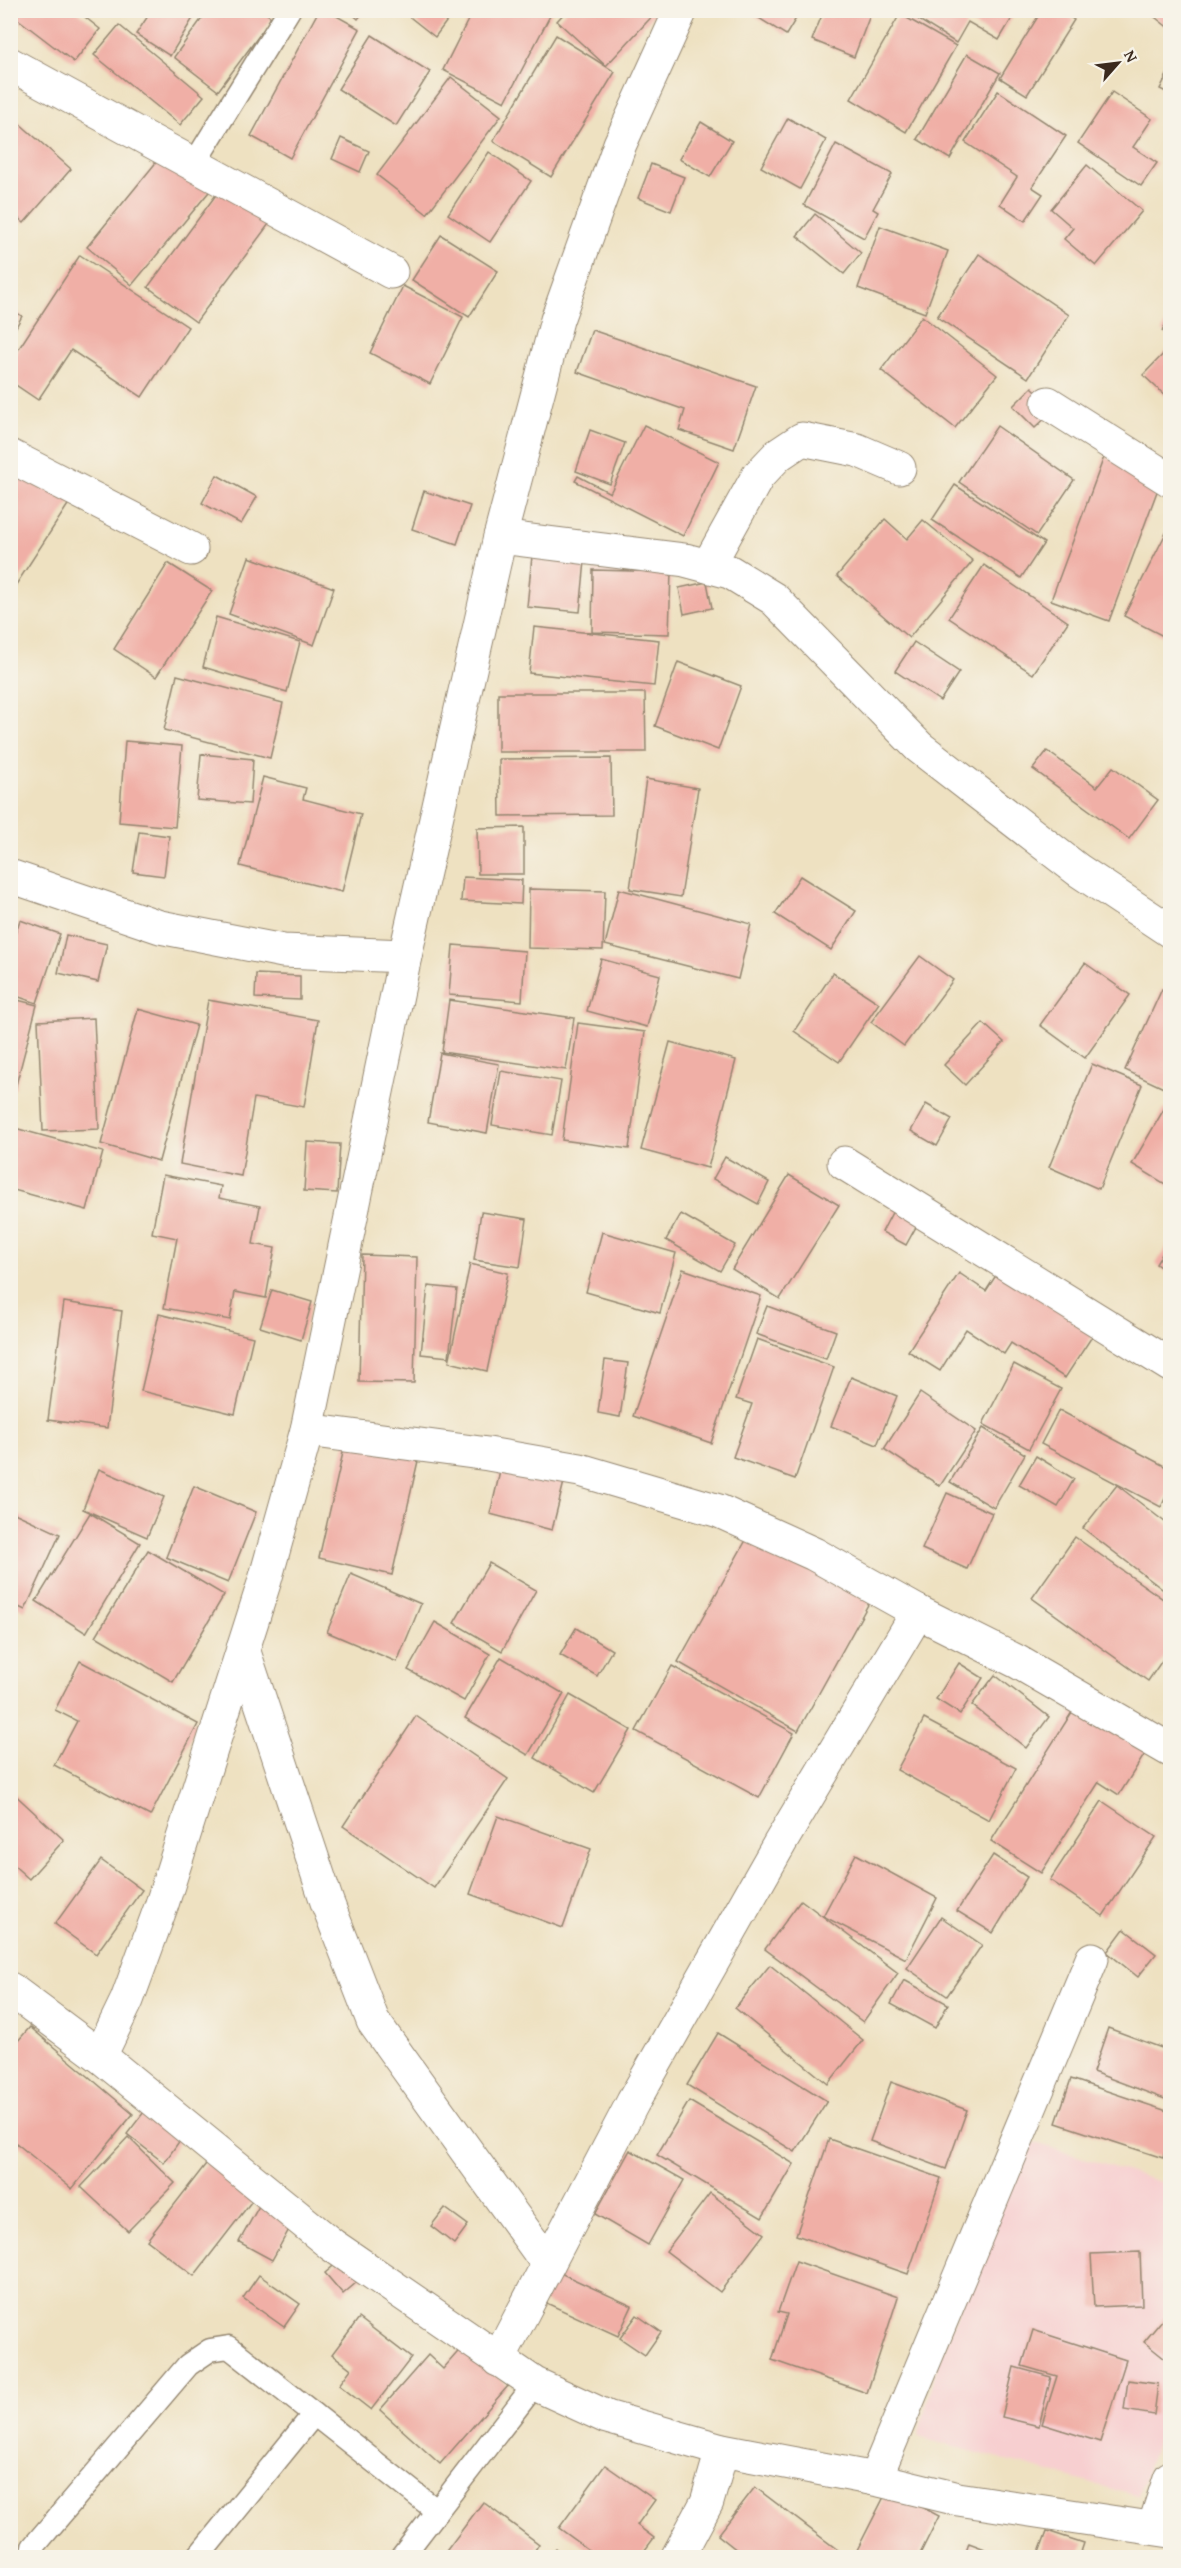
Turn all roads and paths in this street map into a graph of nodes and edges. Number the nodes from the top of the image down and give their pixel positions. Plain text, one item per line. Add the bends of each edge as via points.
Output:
1 (289, 10) edge
2 (681, 10) edge
3 (10, 64) edge
4 (194, 164) junction
5 (391, 272) dead end
6 (1048, 403) dead end
7 (10, 456) edge
8 (899, 468) dead end
9 (1170, 480) edge
10 (500, 537) junction
11 (191, 549) dead end
12 (708, 566) junction
13 (10, 876) edge
14 (1170, 931) edge
15 (405, 957) junction
16 (844, 1163) dead end
17 (1170, 1365) edge
18 (307, 1430) junction
19 (918, 1612) junction
20 (243, 1649) junction
21 (1170, 1750) edge
22 (1092, 1959) dead end
23 (10, 1989) edge
24 (100, 2056) junction
25 (548, 2264) junction
26 (498, 2360) junction
27 (534, 2384) junction
28 (314, 2414) junction
29 (722, 2450) junction
30 (1170, 2478) edge
31 (874, 2479) junction
32 (437, 2511) junction
33 (1162, 2529) edge
34 (33, 2547) dead end
35 (687, 2554) edge
36 (197, 2558) edge
37 (401, 2558) edge

1 - 4 lane
2 - 10 street via 620,144 557,320
3 - 4 street
4 - 5 street
6 - 9 street
7 - 11 street
8 - 12 street via 857,450 802,439 777,455 758,476
10 - 12 street
10 - 15 street
12 - 14 street via 730,572 774,598 919,747 1078,870
13 - 15 street via 160,927 283,951
15 - 18 street
16 - 17 street
18 - 19 street via 580,1470 719,1511 814,1554
18 - 20 street
19 - 21 street via 1018,1662
19 - 25 street via 780,1843 633,2102
20 - 24 street via 128,2000
20 - 25 street via 327,1902 373,2021
22 - 31 street
23 - 24 street
24 - 26 street via 332,2245
25 - 26 street
26 - 27 street
27 - 29 street via 607,2417
27 - 32 lane
28 - 32 lane
28 - 34 lane via 229,2347 210,2350 188,2365
28 - 36 lane
29 - 31 street
29 - 35 street
30 - 33 street
31 - 33 street via 958,2499
32 - 37 lane

